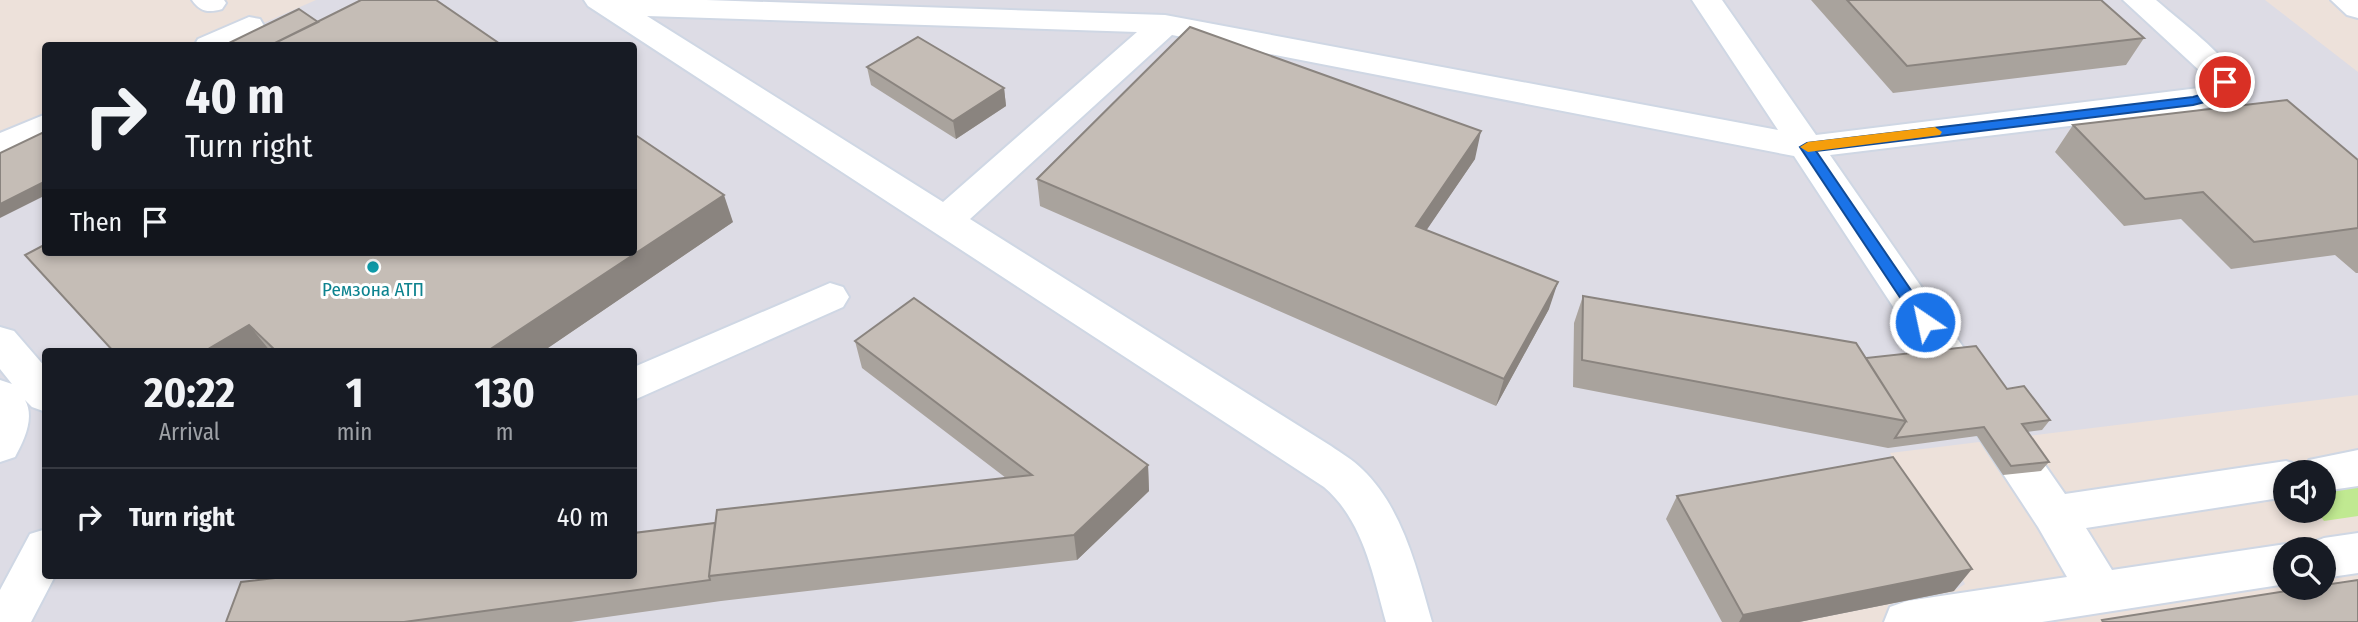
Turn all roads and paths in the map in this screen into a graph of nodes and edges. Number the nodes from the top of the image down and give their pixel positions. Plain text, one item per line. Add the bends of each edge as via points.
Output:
1 (1707, 0) edge
2 (2138, 0) edge
3 (2346, 0) edge
4 (604, 3) edge
5 (2358, 9) edge
6 (1165, 24) junction
7 (249, 26) dead end
8 (217, 42) edge
9 (42, 127) edge
10 (0, 147) edge
11 (1807, 147) junction
12 (945, 221) junction
13 (830, 297) dead end
14 (0, 342) edge
15 (637, 383) edge
16 (42, 391) edge
17 (0, 396) edge
18 (0, 444) edge
19 (2358, 468) edge
20 (2336, 471) edge
21 (2273, 481) edge
22 (2054, 514) junction
23 (2358, 553) edge
24 (42, 555) edge
25 (2336, 556) edge
26 (2273, 566) edge
27 (2100, 592) junction
28 (7, 622) edge
29 (1409, 622) edge
30 (1907, 622) edge

1 - 11 street
2 - 11 street via 2211,64 2225,82 2220,94 2193,101
3 - 5 street
4 - 6 street
4 - 12 street
6 - 11 street
6 - 12 street
7 - 8 street
9 - 10 street
11 - 22 street
12 - 29 street via 1350,484 1374,516
13 - 15 street
14 - 16 street
17 - 18 street via 9,408
19 - 20 street
21 - 22 street
22 - 27 street
23 - 25 street
24 - 28 street
26 - 27 street
27 - 30 street

